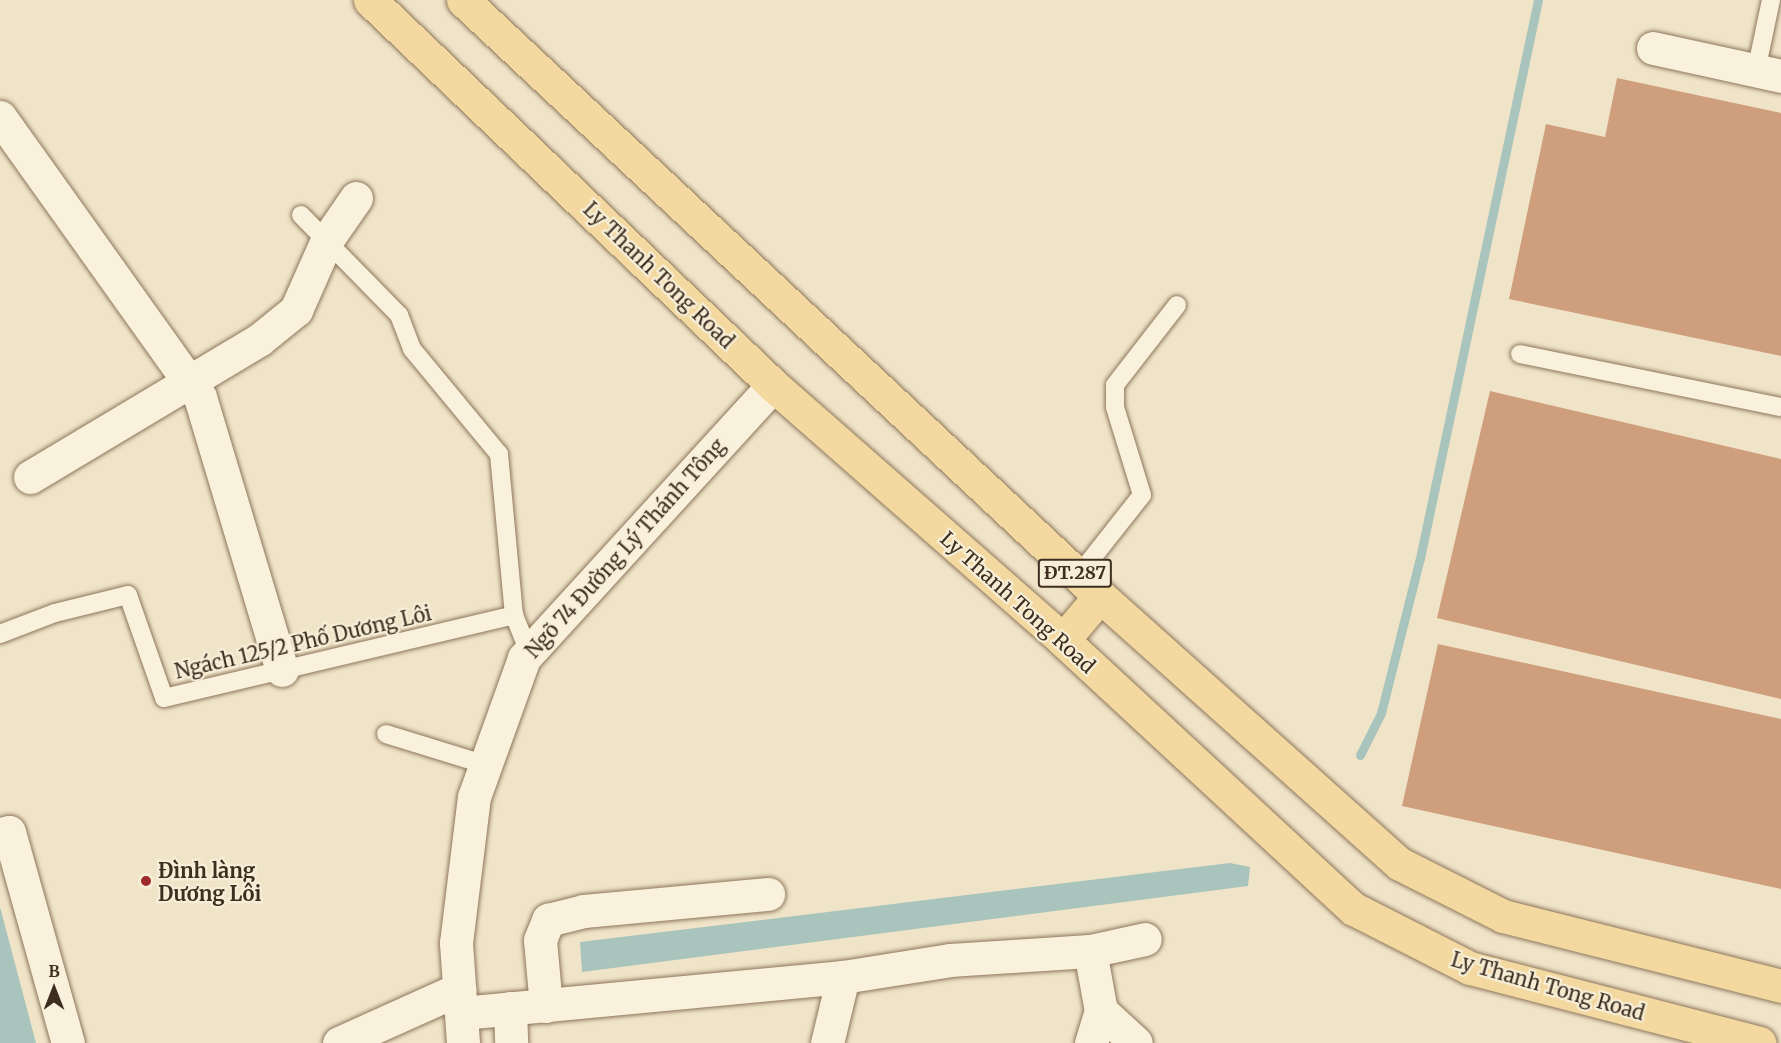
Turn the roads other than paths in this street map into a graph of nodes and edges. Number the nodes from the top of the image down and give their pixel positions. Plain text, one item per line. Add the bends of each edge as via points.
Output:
1 (370, 0) edge
2 (463, 0) edge
3 (1771, 0) edge
4 (1653, 48) dead end
5 (1768, 74) edge
6 (0, 117) edge
7 (356, 198) dead end
8 (302, 215) dead end
9 (327, 240) junction
10 (1177, 305) dead end
11 (1520, 354) dead end
12 (191, 383) junction
13 (773, 385) junction
14 (1781, 407) edge
15 (30, 477) dead end
16 (1089, 586) junction
17 (514, 615) junction
18 (0, 634) edge
19 (1063, 640) junction
20 (529, 652) junction
21 (282, 670) junction
22 (386, 734) dead end
23 (486, 765) junction
24 (0, 834) edge
25 (768, 894) dead end
26 (1145, 939) dead end
27 (1090, 951) junction
28 (843, 977) junction
29 (1781, 986) edge
30 (546, 1006) junction
31 (510, 1008) junction
32 (1101, 1011) junction
33 (462, 1015) edge
34 (68, 1043) edge
35 (339, 1043) edge
36 (511, 1043) edge
37 (827, 1043) edge
38 (1091, 1043) edge
39 (1136, 1043) edge
40 (1760, 1043) edge

1 - 13 main road, Ly Thanh Tong Road / ĐT.287
2 - 16 main road, ĐT.287
3 - 5 lane
4 - 5 street
6 - 12 street
7 - 9 street
8 - 9 lane
9 - 12 street via 296,310
9 - 17 lane via 399,315 412,349 499,454
10 - 16 lane via 1115,385 1115,407 1142,495
11 - 14 lane
12 - 15 street
12 - 21 street
13 - 19 main road, Ly Thanh Tong Road / ĐT.287
13 - 20 street, Ngõ 74 Đường Lý Thánh Tông
16 - 19 main road
16 - 29 main road, ĐT.287 via 1306,786 1400,864 1437,887 1503,916
17 - 20 lane
17 - 21 lane, Ngách 125/2 Phố Dương Lôi
18 - 21 lane, Ngách 125/2 Phố Dương Lôi via 55,613 128,595 164,698
19 - 40 main road, Ly Thanh Tong Road / ĐT.287 via 1311,874 1353,909 1404,940 1480,971
20 - 23 street, Ngõ 74 Đường Lý Thánh Tông
22 - 23 lane
23 - 33 street, Ngõ 74 Đường Lý Thánh Tông via 474,797 456,943
24 - 34 street via 9,832
25 - 30 street via 584,911 548,920 540,940
26 - 27 street
27 - 28 street via 950,960
27 - 32 street
28 - 30 street
28 - 37 street
30 - 31 street
31 - 33 street
31 - 36 street
32 - 38 street
32 - 39 street
33 - 35 street

